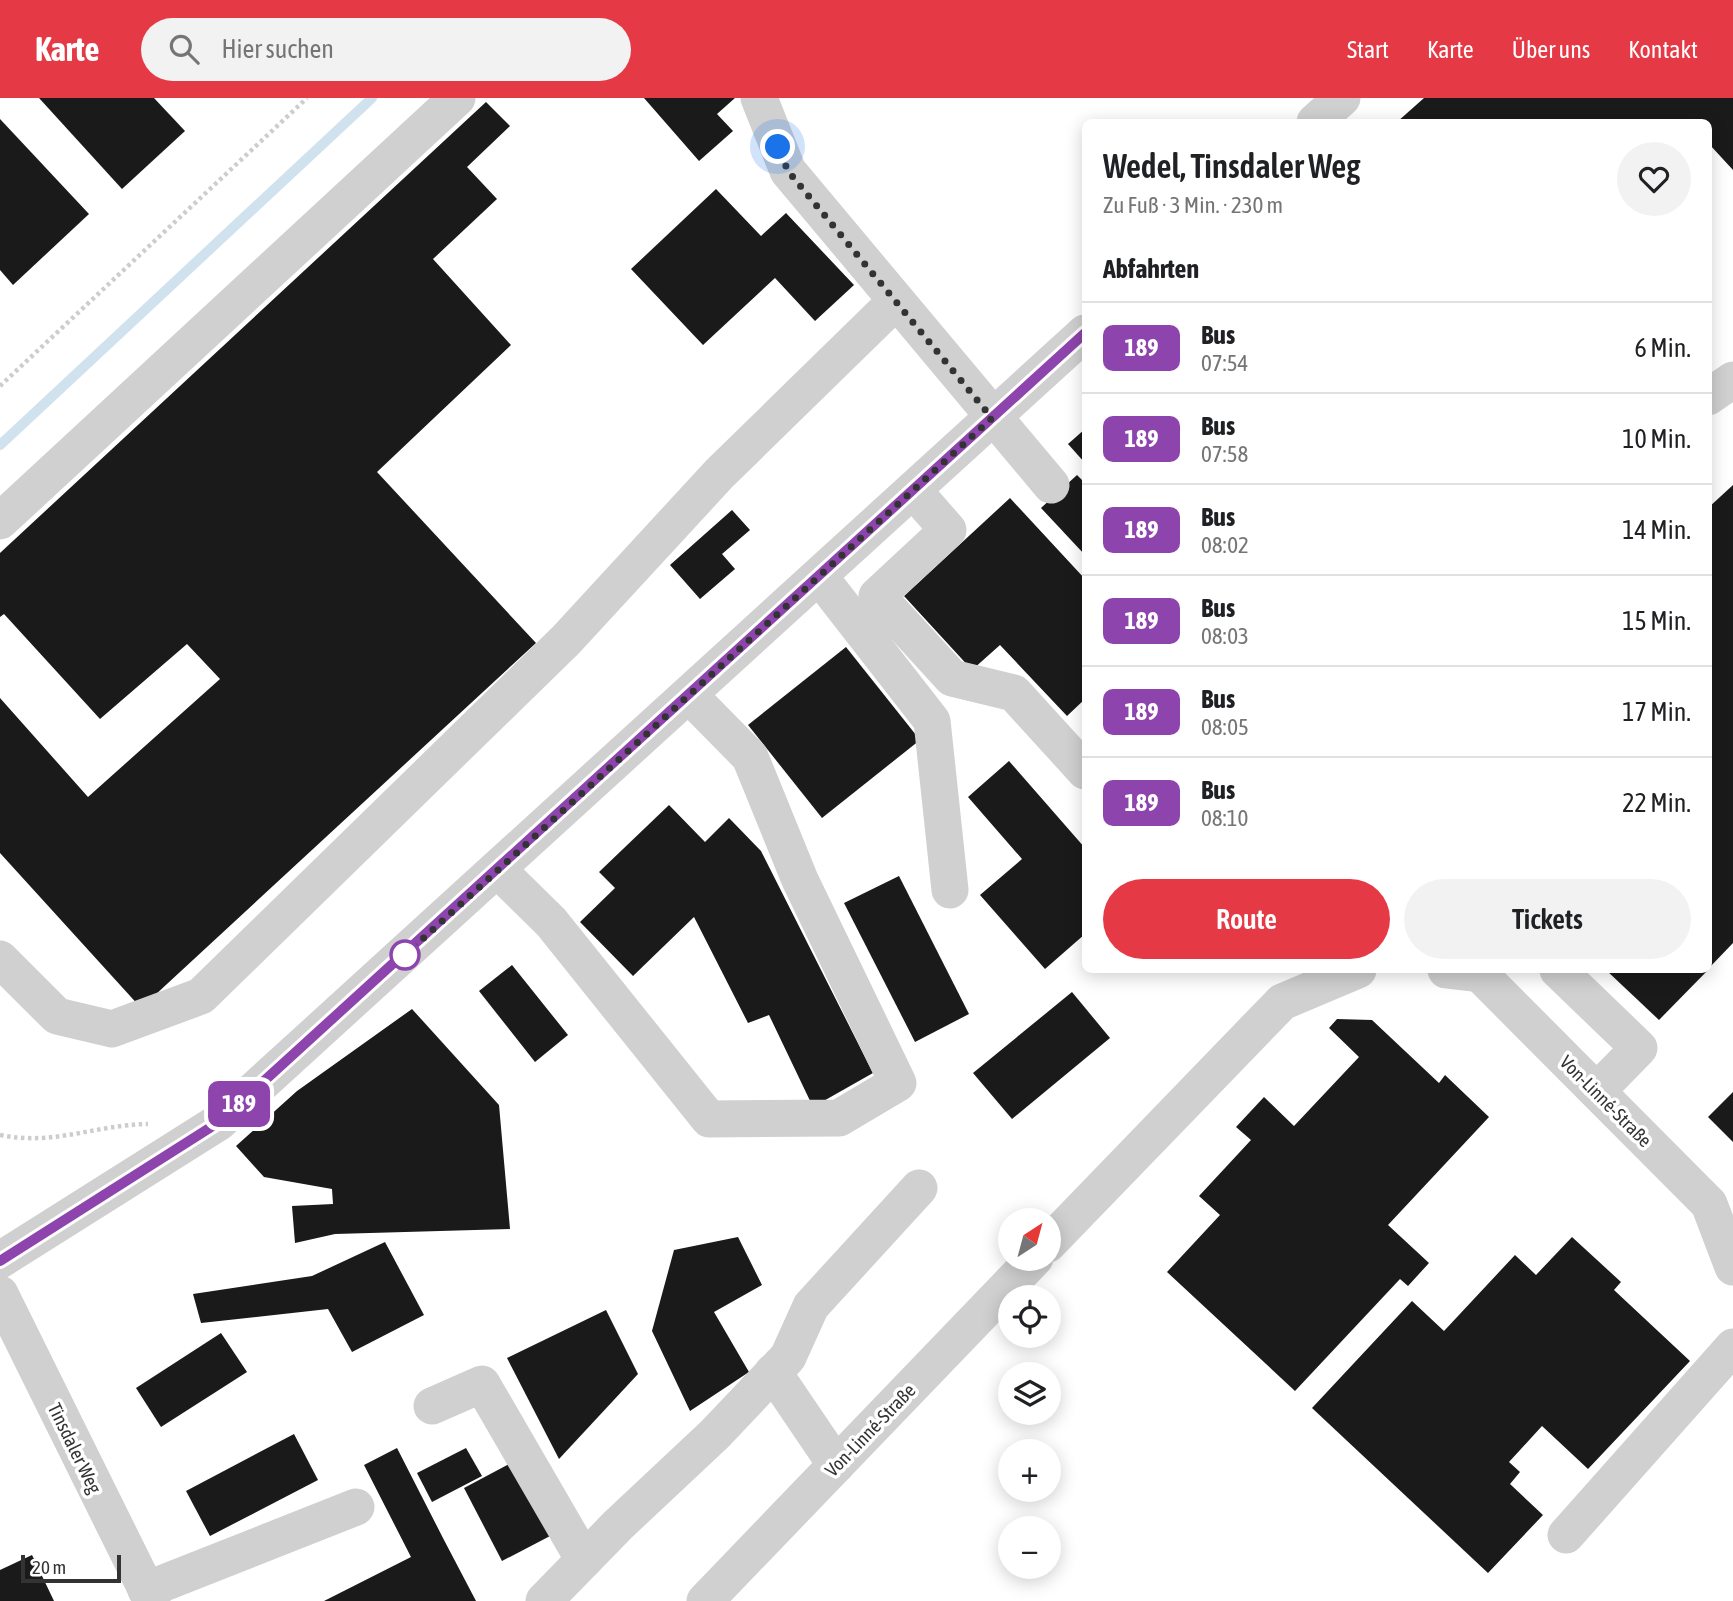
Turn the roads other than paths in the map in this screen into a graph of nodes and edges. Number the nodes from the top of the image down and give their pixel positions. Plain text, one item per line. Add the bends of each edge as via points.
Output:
1 (457, 98) edge
2 (759, 98) edge
3 (1342, 98) edge
4 (1318, 119) edge
5 (896, 301) junction
6 (1082, 336) edge
7 (1733, 380) edge
8 (1712, 394) edge
9 (992, 418) junction
10 (1051, 485) dead end
11 (913, 491) junction
12 (0, 521) edge
13 (820, 576) junction
14 (689, 695) junction
15 (1082, 768) edge
16 (498, 870) junction
17 (950, 890) dead end
18 (0, 959) edge
19 (1351, 973) edge
20 (1472, 973) edge
21 (1561, 973) edge
22 (1597, 1091) junction
23 (919, 1188) dead end
24 (1061, 1231) edge
25 (0, 1261) edge
26 (1733, 1267) edge
27 (1023, 1271) edge
28 (0, 1294) edge
29 (1733, 1347) edge
30 (773, 1373) junction
31 (432, 1406) dead end
32 (836, 1465) junction
33 (356, 1507) dead end
34 (1566, 1535) dead end
35 (584, 1560) junction
36 (149, 1596) edge
37 (544, 1601) edge
38 (705, 1601) edge

1 - 12 street
2 - 5 street via 788,171
3 - 4 street
5 - 9 street
5 - 18 street via 719,474 566,640 201,996 112,1029 57,1016
6 - 9 street
7 - 8 street
9 - 10 street
9 - 11 street
11 - 13 street
11 - 15 street via 948,530 877,596 952,678 1014,693
13 - 14 street
13 - 17 street via 932,721
14 - 16 street
14 - 16 street via 750,757 800,880 898,1083 839,1118 709,1119 551,922
16 - 25 street via 219,1122
19 - 24 street via 1282,1002
20 - 22 street, Von-Linné-Straße via 1480,974
21 - 22 street via 1639,1048
22 - 26 street, Von-Linné-Straße via 1709,1205
23 - 30 street via 811,1306 788,1357
27 - 32 street, Von-Linné-Straße
28 - 36 street, Tinsdaler Weg
29 - 34 street
30 - 32 street
30 - 35 street
31 - 35 street via 482,1384
32 - 38 street, Von-Linné-Straße
33 - 36 street
35 - 37 street

